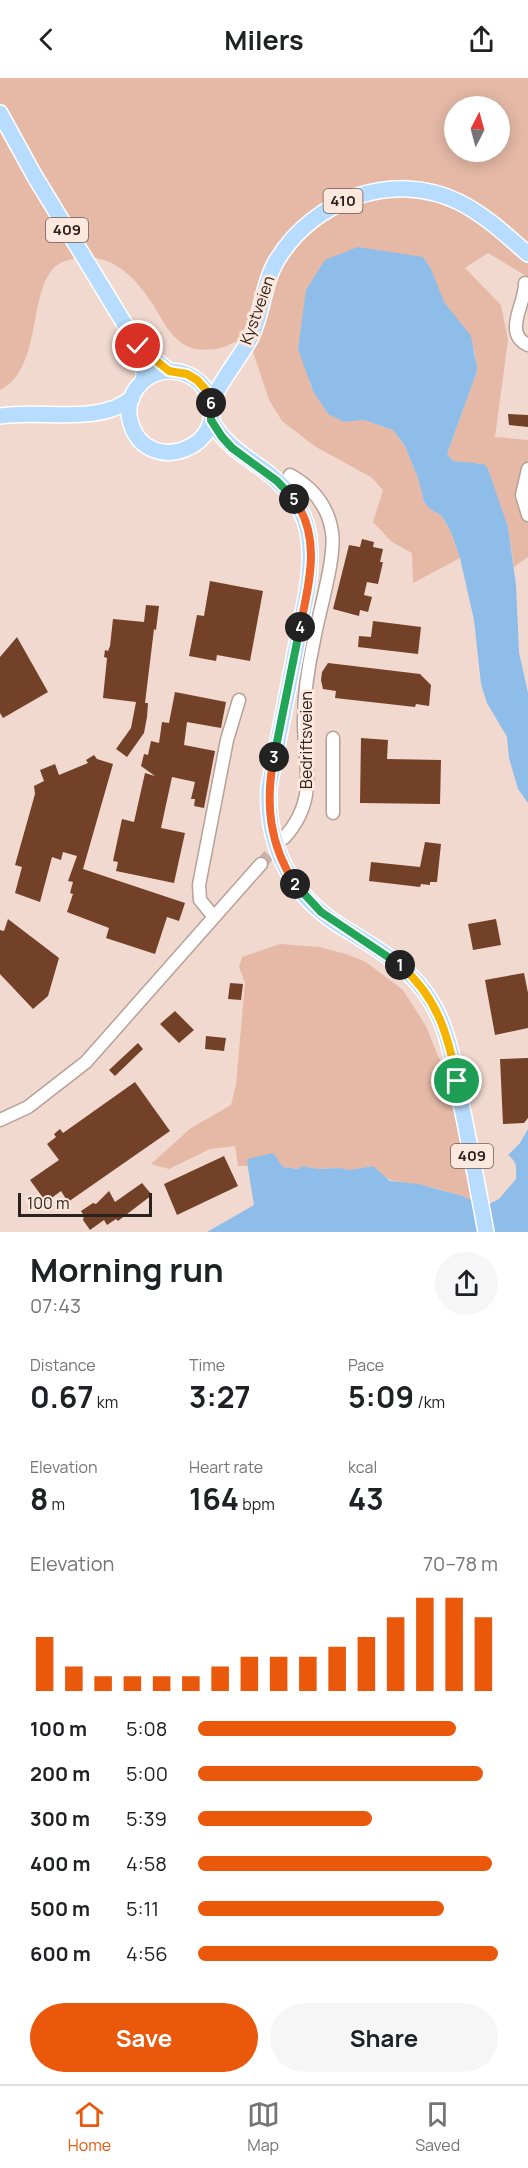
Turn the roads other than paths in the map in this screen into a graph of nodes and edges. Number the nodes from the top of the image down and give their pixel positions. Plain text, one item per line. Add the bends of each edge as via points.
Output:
1 (0, 113) edge
2 (528, 254) edge
3 (525, 283) dead end
4 (528, 345) edge
5 (138, 346) junction
6 (232, 366) junction
7 (169, 371) junction
8 (197, 380) junction
9 (143, 381) junction
10 (132, 398) junction
11 (211, 403) junction
12 (94, 414) junction
13 (0, 416) edge
14 (211, 420) junction
15 (132, 426) junction
16 (198, 443) junction
17 (232, 448) junction
18 (528, 470) edge
19 (290, 475) dead end
20 (528, 515) edge
21 (239, 700) dead end
22 (333, 738) dead end
23 (333, 813) dead end
24 (284, 838) tunnel mouth
25 (261, 864) tunnel mouth
26 (214, 917) junction
27 (0, 1120) edge
28 (486, 1232) edge

1 - 5 main road, 409
2 - 6 main road, Kystveien / 410 via 484,217 444,196 391,189 352,197 316,216 283,250 267,282 254,331
3 - 4 street via 515,321 520,341
5 - 7 main road, 409
5 - 9 main road, 409
6 - 8 main road, Kystveien / 410 via 211,379
6 - 11 main road, Kystveien / 410
7 - 8 main road, 409
7 - 9 main road
8 - 11 main road
9 - 10 main road
10 - 12 main road
10 - 15 main road
11 - 14 main road
12 - 13 main road
12 - 15 main road
14 - 16 main road
14 - 17 main road, 409
15 - 16 main road, 409 via 145,444 160,452 180,452
16 - 17 main road, 409
17 - 28 main road, 409 via 293,497 305,518 311,541 311,570 269,787 269,815 278,852 291,879 310,903 398,963 426,993 443,1025
18 - 20 street via 522,495
19 - 24 street, Bedriftsveien via 322,503 332,531 333,549 307,677 307,797 297,822
21 - 26 street via 227,740 199,885 200,900
22 - 23 street
25 - 26 street
26 - 27 street via 86,1062 28,1107

